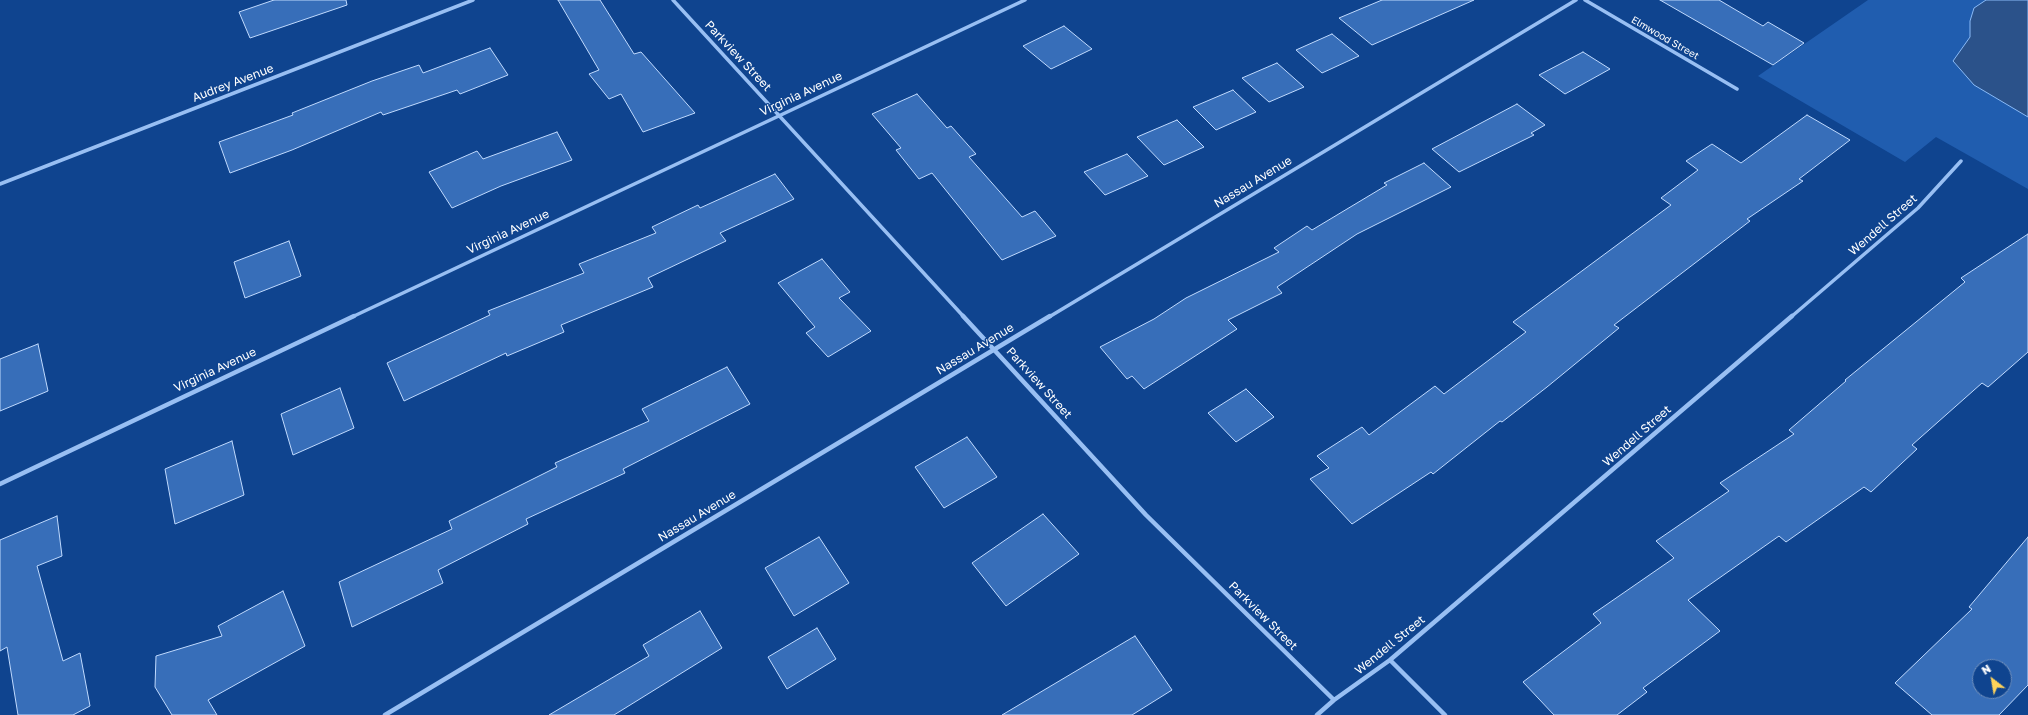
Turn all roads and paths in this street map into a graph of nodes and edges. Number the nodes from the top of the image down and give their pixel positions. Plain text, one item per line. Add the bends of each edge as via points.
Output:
1 (473, 0) edge
2 (673, 0) edge
3 (1025, 0) edge
4 (1576, 0) edge
5 (1585, 0) edge
6 (1737, 89) dead end
7 (780, 116) junction
8 (1961, 161) dead end
9 (0, 184) edge
10 (994, 349) junction
11 (0, 484) edge
12 (1390, 660) junction
13 (1334, 700) junction
14 (385, 715) edge
15 (1317, 715) edge
16 (1445, 715) edge

1 - 9 street, Audrey Avenue
2 - 7 street, Parkview Street
3 - 7 street, Virginia Avenue
4 - 10 street, Nassau Avenue
5 - 6 street, Elmwood Street
7 - 10 street, Parkview Street
7 - 11 street, Virginia Avenue
8 - 12 street, Wendell Street via 1918,208
10 - 13 street, Parkview Street via 1146,515
10 - 14 street, Nassau Avenue
12 - 13 street, Wendell Street
12 - 16 street
13 - 15 street, Wendell Street

